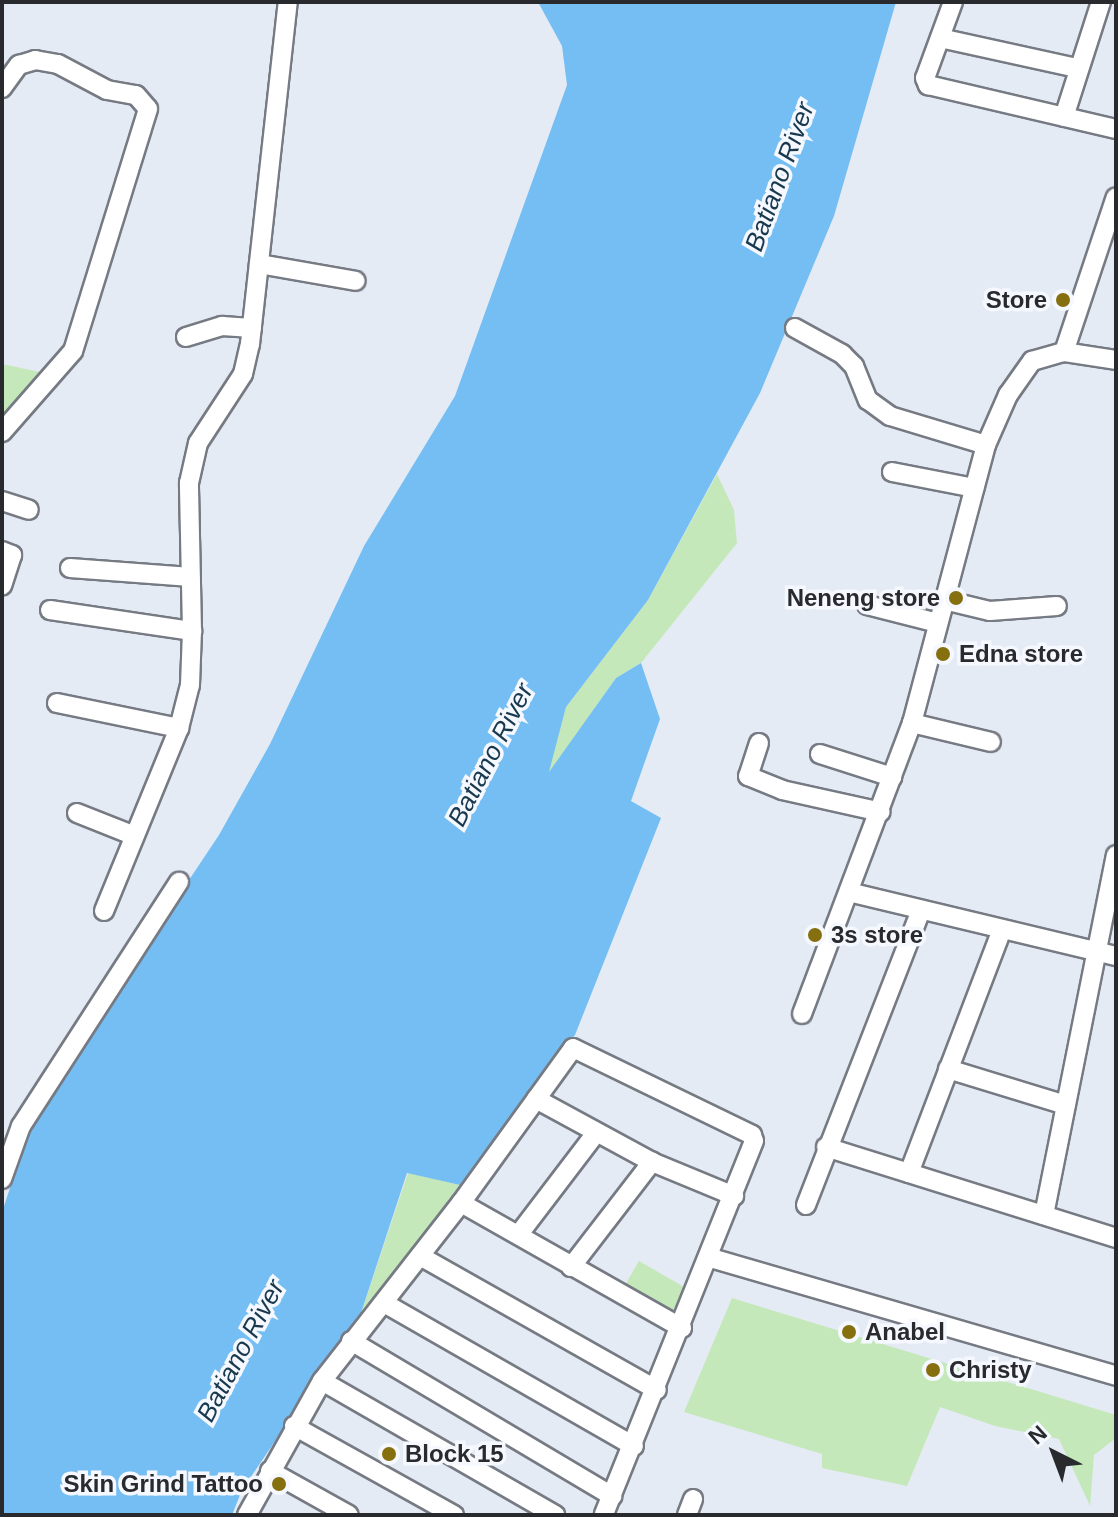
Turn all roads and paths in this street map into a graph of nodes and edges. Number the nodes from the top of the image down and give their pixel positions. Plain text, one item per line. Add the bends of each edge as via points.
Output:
1 (288, 2) edge
2 (953, 2) edge
3 (1101, 2) edge
4 (940, 38) junction
5 (1077, 68) junction
6 (2, 88) edge
7 (1064, 117) junction
8 (1116, 129) edge
9 (1116, 197) edge
10 (1112, 232) edge
11 (259, 264) junction
12 (356, 281) dead end
13 (252, 328) junction
14 (795, 328) dead end
15 (186, 337) dead end
16 (1064, 352) junction
17 (1116, 360) edge
18 (2, 432) edge
19 (986, 445) junction
20 (892, 472) dead end
21 (974, 488) junction
22 (2, 501) edge
23 (29, 510) dead end
24 (2, 551) edge
25 (70, 568) dead end
26 (191, 577) junction
27 (2, 585) edge
28 (944, 600) junction
29 (867, 605) dead end
30 (1057, 606) dead end
31 (50, 610) dead end
32 (938, 623) junction
33 (192, 631) junction
34 (57, 703) dead end
35 (912, 723) junction
36 (179, 728) junction
37 (991, 742) dead end
38 (759, 743) dead end
39 (820, 754) dead end
40 (892, 777) junction
41 (881, 812) junction
42 (77, 813) dead end
43 (135, 836) junction
44 (1116, 855) edge
45 (179, 882) dead end
46 (849, 892) junction
47 (104, 911) dead end
48 (920, 912) junction
49 (1001, 932) junction
50 (1108, 954) edge
51 (802, 1014) dead end
52 (948, 1069) junction
53 (536, 1099) junction
54 (1066, 1105) junction
55 (596, 1133) junction
56 (826, 1147) junction
57 (652, 1162) junction
58 (909, 1173) junction
59 (2, 1179) edge
60 (734, 1196) junction
61 (461, 1203) junction
62 (806, 1205) dead end
63 (1044, 1215) junction
64 (519, 1234) junction
65 (1116, 1238) edge
66 (420, 1256) junction
67 (711, 1258) junction
68 (571, 1267) junction
69 (384, 1303) junction
70 (682, 1328) junction
71 (351, 1341) junction
72 (1116, 1376) edge
73 (322, 1381) junction
74 (657, 1390) junction
75 (294, 1426) junction
76 (634, 1446) junction
77 (270, 1471) junction
78 (612, 1496) junction
79 (249, 1514) edge
80 (349, 1515) edge
81 (454, 1515) edge
82 (555, 1515) edge
83 (604, 1515) edge

1 - 11 street
2 - 4 street
3 - 5 street
4 - 5 street
4 - 7 street via 925,78 928,85
5 - 7 street
6 - 18 street via 19,65 35,60 58,64 107,90 136,95 148,109 73,351
7 - 8 street
9 - 10 street
10 - 16 street
11 - 12 street
11 - 13 street
13 - 15 street via 222,326
13 - 26 street via 243,374 198,443 189,483
14 - 19 street via 842,354 854,366 868,400 890,416
16 - 17 street
16 - 19 street via 1026,368
19 - 21 street
20 - 21 street
21 - 28 street
22 - 23 street
24 - 27 street via 12,555
25 - 26 street
26 - 33 street
28 - 30 street via 990,611
28 - 32 street
29 - 32 street
31 - 33 street
32 - 35 street
33 - 36 street via 190,685
34 - 36 street
35 - 37 street
35 - 40 street
36 - 43 street
38 - 41 street via 748,776 782,790
39 - 40 street
40 - 41 street
41 - 46 street
42 - 43 street
43 - 47 street
44 - 50 street
45 - 59 street via 21,1126
46 - 48 street
46 - 51 street
48 - 49 street
48 - 56 street
49 - 50 street
49 - 52 street
50 - 54 street
52 - 54 street
52 - 58 street
53 - 55 street
53 - 60 street via 569,1050 578,1050 752,1135 753,1147
53 - 61 street
54 - 63 street
55 - 57 street
55 - 64 street
56 - 58 street
56 - 62 street
57 - 60 street
57 - 68 street
58 - 63 street
60 - 67 street
61 - 64 street
61 - 66 street
63 - 65 street
64 - 68 street
66 - 69 street
66 - 74 street
67 - 70 street
67 - 72 street
68 - 70 street
69 - 71 street
69 - 76 street
70 - 74 street
71 - 73 street
71 - 78 street
73 - 75 street
73 - 82 street
74 - 76 street
75 - 77 street
75 - 81 street
76 - 78 street
77 - 79 street
77 - 80 street
78 - 83 street

